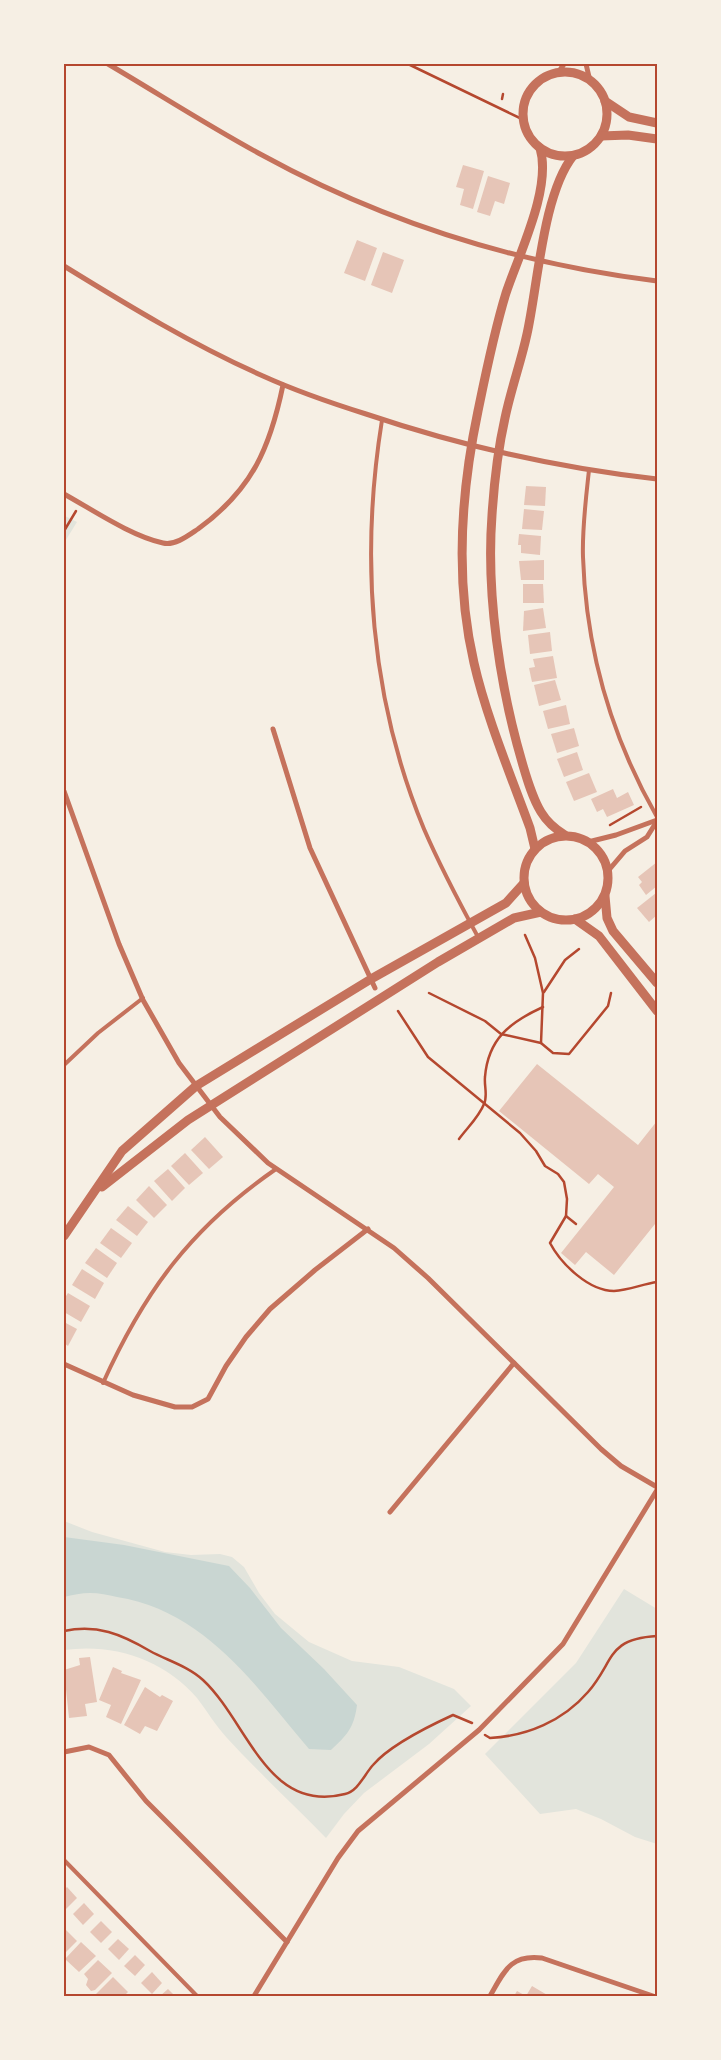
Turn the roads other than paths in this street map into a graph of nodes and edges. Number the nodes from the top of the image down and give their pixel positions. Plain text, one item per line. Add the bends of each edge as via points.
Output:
1 (108, 64) edge
2 (564, 64) edge
3 (586, 64) edge
4 (558, 73) junction
5 (590, 81) junction
6 (605, 101) junction
7 (657, 123) edge
8 (601, 136) junction
9 (657, 140) edge
10 (540, 148) junction
11 (573, 156) junction
12 (523, 258) junction
13 (540, 261) junction
14 (64, 266) edge
15 (657, 281) edge
16 (283, 385) junction
17 (382, 420) junction
18 (472, 446) junction
19 (500, 452) junction
20 (589, 470) junction
21 (657, 479) edge
22 (64, 494) edge
23 (273, 729) dead end
24 (64, 791) edge
25 (657, 819) edge
26 (565, 835) junction
27 (588, 842) junction
28 (535, 849) junction
29 (608, 871) junction
30 (524, 883) junction
31 (605, 895) junction
32 (541, 912) junction
33 (575, 919) junction
34 (471, 924) junction
35 (478, 937) junction
36 (371, 979) junction
37 (657, 983) edge
38 (375, 988) dead end
39 (143, 998) junction
40 (657, 1011) edge
41 (64, 1065) edge
42 (199, 1089) junction
43 (211, 1105) junction
44 (276, 1169) junction
45 (96, 1192) junction
46 (368, 1229) junction
47 (64, 1236) edge
48 (514, 1363) junction
49 (64, 1364) edge
50 (102, 1383) junction
51 (657, 1489) edge
52 (390, 1512) dead end
53 (64, 1752) edge
54 (64, 1860) edge
55 (286, 1942) junction
56 (197, 1996) edge
57 (254, 1996) edge
58 (490, 1996) edge
59 (653, 1996) edge

1 - 12 street via 312,181 415,224
2 - 4 street
3 - 5 street
4 - 5 street via 575,74
4 - 10 street via 543,79 532,89 525,103 524,120 529,135
5 - 6 street
6 - 7 street via 629,117
6 - 8 street via 607,116
8 - 9 street via 628,135
8 - 11 street via 586,151
10 - 11 street via 562,156
10 - 12 street via 543,176
11 - 13 street via 558,180
12 - 13 street
12 - 18 street via 497,326
13 - 15 street
13 - 19 street via 527,334 504,419
14 - 16 street via 165,327
16 - 17 street
16 - 22 street via 267,446 246,484 227,505 176,542 165,544 138,534
17 - 18 street
17 - 34 lane via 372,492 370,543 372,610 382,683 410,791 441,866
18 - 19 street
18 - 28 street via 463,544 467,620 484,700
19 - 20 street
19 - 26 street via 492,515 492,574 507,696 529,786 540,811 552,827
20 - 21 street
20 - 25 lane via 583,555 592,647 609,710
23 - 36 street via 310,848
24 - 39 street via 119,944
25 - 27 street
25 - 29 street via 647,837 625,852
26 - 27 street
26 - 28 street via 548,839
27 - 29 street via 601,854
28 - 30 street via 525,868
29 - 31 street
30 - 32 street via 530,899
30 - 34 street via 506,903
31 - 33 street via 596,908
31 - 37 street via 606,918 613,931
32 - 33 street via 557,919
32 - 35 street via 514,918
33 - 40 street via 599,936
34 - 35 lane
34 - 36 street
35 - 43 street
36 - 38 street
36 - 42 street
39 - 41 lane
39 - 42 street via 179,1063
42 - 43 street
42 - 45 street via 122,1151
43 - 44 street
43 - 45 street
44 - 46 street
44 - 50 lane via 222,1209 179,1255 130,1325
45 - 47 street
46 - 48 street via 428,1278
46 - 50 street via 270,1309 226,1366 208,1399 192,1407 176,1406
48 - 51 street via 601,1449
48 - 52 street
49 - 50 street
51 - 55 street via 563,1644 478,1730 358,1831
53 - 55 street via 90,1747 109,1755 146,1801
54 - 56 lane
55 - 57 street
58 - 59 street via 510,1966 520,1957 530,1956

